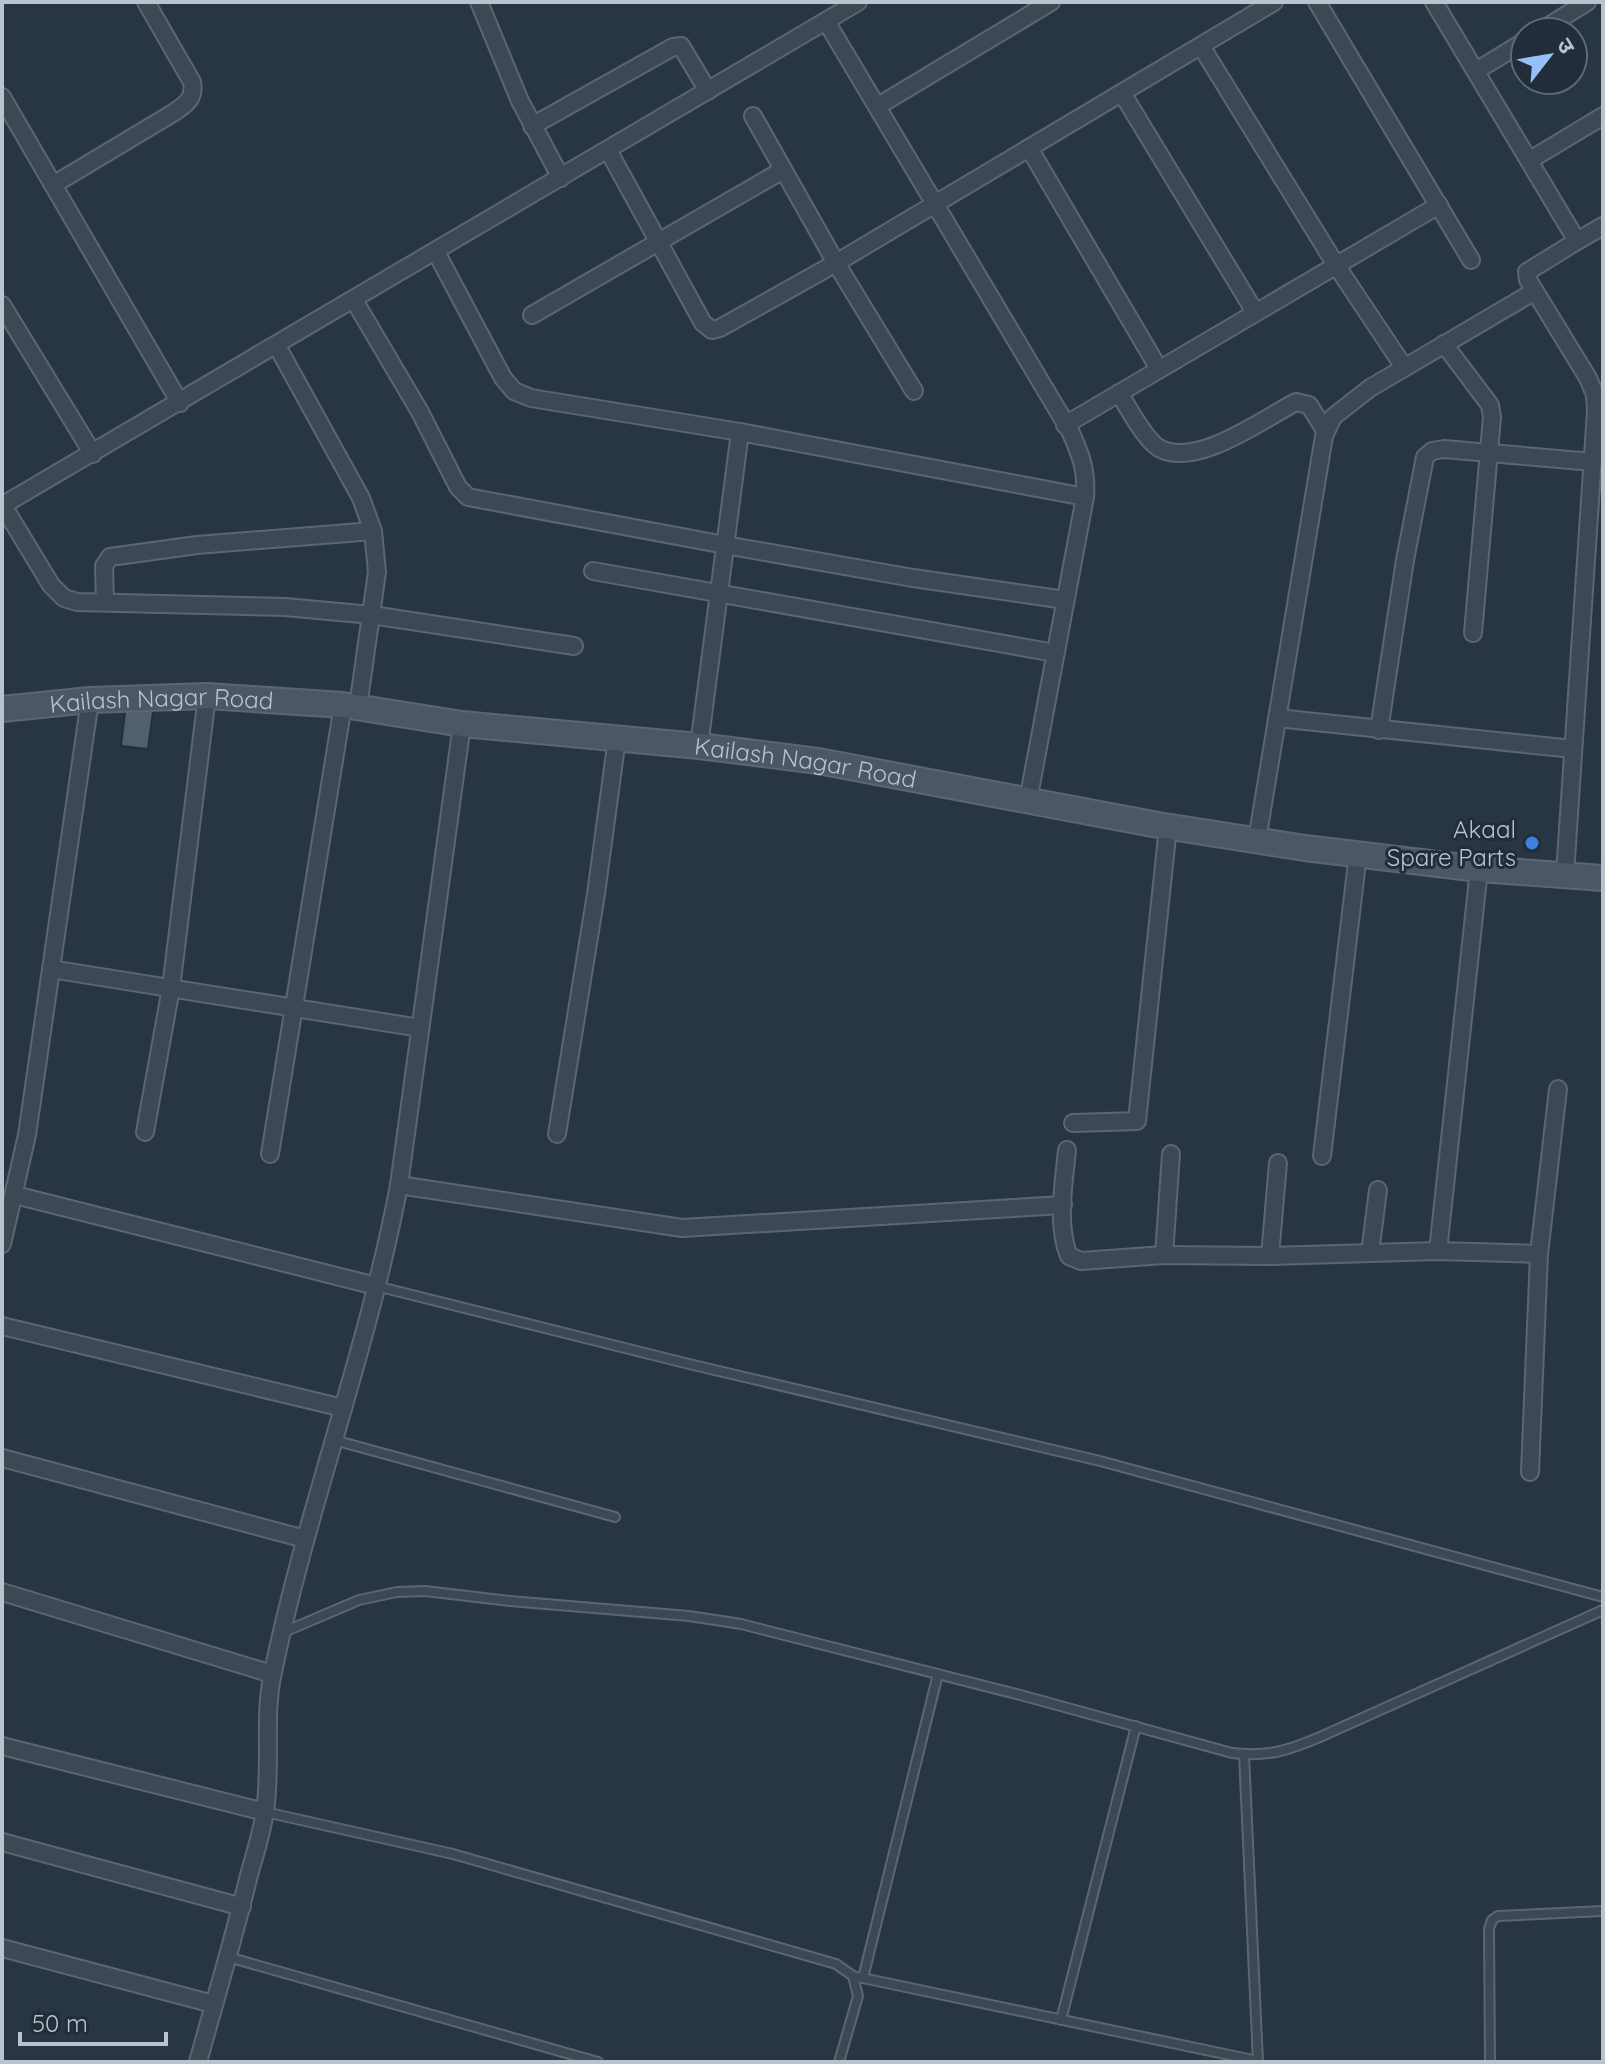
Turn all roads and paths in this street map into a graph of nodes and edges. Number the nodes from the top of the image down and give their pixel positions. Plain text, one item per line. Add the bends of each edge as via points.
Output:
1 (146, 2) edge
2 (479, 2) edge
3 (858, 2) edge
4 (1051, 2) edge
5 (1274, 2) edge
6 (1317, 2) edge
7 (1434, 2) edge
8 (1587, 2) edge
9 (1565, 16) edge
10 (826, 21) junction
11 (1201, 46) junction
12 (1509, 51) edge
13 (1476, 71) junction
14 (708, 91) junction
15 (1122, 93) junction
16 (2, 97) edge
17 (878, 106) junction
18 (753, 116) dead end
19 (1603, 116) edge
20 (532, 126) junction
21 (1029, 148) junction
22 (608, 150) junction
23 (1530, 160) junction
24 (783, 170) junction
25 (561, 178) junction
26 (53, 185) junction
27 (936, 204) junction
28 (1439, 205) junction
29 (1603, 226) edge
30 (1577, 241) junction
31 (660, 243) junction
32 (436, 252) junction
33 (1471, 260) dead end
34 (836, 263) junction
35 (1336, 265) junction
36 (1535, 291) junction
37 (354, 300) junction
38 (2, 305) edge
39 (1255, 312) junction
40 (532, 315) dead end
41 (1444, 344) junction
42 (277, 346) junction
43 (1404, 367) junction
44 (1159, 369) junction
45 (914, 391) dead end
46 (1119, 393) junction
47 (180, 403) junction
48 (1065, 425) junction
49 (740, 432) junction
50 (1326, 432) junction
51 (1597, 453) edge
52 (93, 454) junction
53 (1491, 454) junction
54 (1085, 497) junction
55 (2, 504) edge
56 (1596, 520) edge
57 (373, 531) junction
58 (725, 545) junction
59 (593, 571) dead end
60 (719, 594) junction
61 (1065, 600) junction
62 (105, 602) junction
63 (372, 615) junction
64 (1473, 633) dead end
65 (574, 646) dead end
66 (1055, 653) junction
67 (207, 696) junction
68 (90, 700) junction
69 (351, 706) junction
70 (2, 709) edge
71 (1277, 718) junction
72 (462, 724) junction
73 (1379, 730) junction
74 (617, 738) junction
75 (699, 746) junction
76 (1573, 749) junction
77 (1028, 801) junction
78 (1168, 827) junction
79 (1257, 840) junction
80 (1358, 854) junction
81 (1479, 869) junction
82 (1565, 874) junction
83 (1603, 878) edge
84 (51, 969) junction
85 (171, 988) junction
86 (295, 1009) junction
87 (420, 1028) junction
88 (1558, 1089) dead end
89 (1073, 1123) dead end
90 (145, 1132) dead end
91 (557, 1134) dead end
92 (1067, 1150) dead end
93 (270, 1154) dead end
94 (1171, 1154) dead end
95 (1322, 1156) dead end
96 (1278, 1163) dead end
97 (399, 1185) junction
98 (1378, 1190) dead end
99 (15, 1195) junction
100 (1063, 1205) junction
101 (2, 1244) edge
102 (1438, 1251) junction
103 (1370, 1253) junction
104 (1539, 1254) junction
105 (1164, 1255) junction
106 (1270, 1256) junction
107 (376, 1286) junction
108 (2, 1326) edge
109 (343, 1408) junction
110 (334, 1439) junction
111 (2, 1458) edge
112 (1530, 1472) dead end
113 (615, 1517) dead end
114 (305, 1539) junction
115 (2, 1592) edge
116 (1603, 1597) edge
117 (1603, 1610) edge
118 (282, 1633) junction
119 (272, 1674) junction
120 (938, 1674) junction
121 (1136, 1726) junction
122 (2, 1746) edge
123 (1244, 1754) junction
124 (265, 1812) junction
125 (2, 1842) edge
126 (242, 1907) junction
127 (1603, 1911) edge
128 (2, 1948) edge
129 (228, 1957) junction
130 (853, 1976) junction
131 (863, 1978) junction
132 (213, 2004) junction
133 (1061, 2020) junction
134 (198, 2062) edge
135 (598, 2062) edge
136 (839, 2062) edge
137 (1258, 2062) edge
138 (1490, 2062) edge

1 - 26 street via 192,82 191,100
2 - 20 street
3 - 10 street
4 - 17 street
5 - 11 street
6 - 28 street
7 - 13 street
8 - 9 street
10 - 14 street
10 - 17 street
11 - 15 street
11 - 35 street
12 - 13 street
13 - 23 street
14 - 20 street via 686,52 673,47
14 - 22 street
15 - 21 street
15 - 39 street
16 - 26 street
17 - 27 street
18 - 24 street
19 - 23 street
20 - 25 street
21 - 27 street
21 - 44 street
22 - 25 street
22 - 31 street
23 - 30 street
24 - 31 street
24 - 34 street
25 - 32 street
26 - 47 street
27 - 34 street
27 - 48 street
28 - 33 street
28 - 35 street
29 - 30 street
30 - 36 street via 1529,269
31 - 34 street via 703,323 712,330
31 - 40 street
32 - 37 street
32 - 49 street via 514,391
34 - 45 street
35 - 39 street
35 - 43 street
36 - 41 street
36 - 51 street via 1595,395
37 - 42 street
37 - 58 street via 468,497
38 - 52 street
39 - 44 street
41 - 43 street
41 - 53 street via 1490,405
42 - 47 street
42 - 57 street via 361,498
43 - 50 street via 1347,404
44 - 46 street
46 - 48 street
46 - 50 street via 1150,440 1170,451 1204,451 1296,402 1309,405
47 - 52 street
48 - 54 street via 1084,461
49 - 54 street
49 - 58 street
50 - 71 street
51 - 53 street
51 - 56 street
52 - 55 street
53 - 64 street
53 - 73 street via 1444,449 1425,457
54 - 61 street
55 - 62 street via 64,598
56 - 76 street
57 - 62 street via 110,557 104,566
57 - 63 street via 377,572
58 - 60 street
58 - 61 street
59 - 60 street
60 - 66 street
60 - 75 street
61 - 66 street
62 - 63 street
63 - 65 street
63 - 69 street
66 - 77 street
67 - 68 street, Kailash Nagar Road
67 - 69 street, Kailash Nagar Road
67 - 85 street
68 - 70 street, Kailash Nagar Road
68 - 84 street
69 - 72 street, Kailash Nagar Road
69 - 86 street
71 - 73 street
71 - 79 street
72 - 74 street, Kailash Nagar Road
72 - 87 street
73 - 76 street
74 - 75 street, Kailash Nagar Road
74 - 91 street
75 - 77 street, Kailash Nagar Road via 818,761
76 - 82 street
77 - 78 street, Kailash Nagar Road
78 - 79 street, Kailash Nagar Road
78 - 89 street via 1137,1121
79 - 80 street, Kailash Nagar Road
80 - 81 street, Kailash Nagar Road
80 - 95 street
81 - 82 street, Kailash Nagar Road
81 - 102 street
82 - 83 street, Kailash Nagar Road
84 - 85 street
84 - 99 street
85 - 86 street
85 - 90 street
86 - 87 street
86 - 93 street
87 - 97 street
88 - 104 street
92 - 100 street
94 - 105 street
96 - 106 street
97 - 100 street via 682,1228
97 - 107 street
98 - 103 street
99 - 101 street
99 - 107 street
100 - 105 street via 1069,1256 1081,1261
102 - 103 street
102 - 104 street
103 - 106 street
104 - 112 street
105 - 106 street
107 - 109 street
107 - 116 lane via 1100,1461
108 - 109 street
109 - 110 street
110 - 113 lane
110 - 114 street
111 - 114 street
114 - 118 street
115 - 119 street
117 - 123 lane via 1285,1751
118 - 119 street
118 - 120 lane via 359,1600 425,1591 741,1624
119 - 124 street
120 - 121 lane
120 - 131 lane
121 - 123 lane
121 - 133 lane
122 - 124 street
123 - 137 lane
124 - 126 street
124 - 130 lane via 453,1854 836,1964
125 - 126 street
126 - 129 street
127 - 138 lane via 1492,1920
128 - 132 street
129 - 132 street
129 - 135 lane
130 - 131 lane
130 - 136 lane via 858,1996
131 - 133 lane
132 - 134 street
133 - 137 lane

